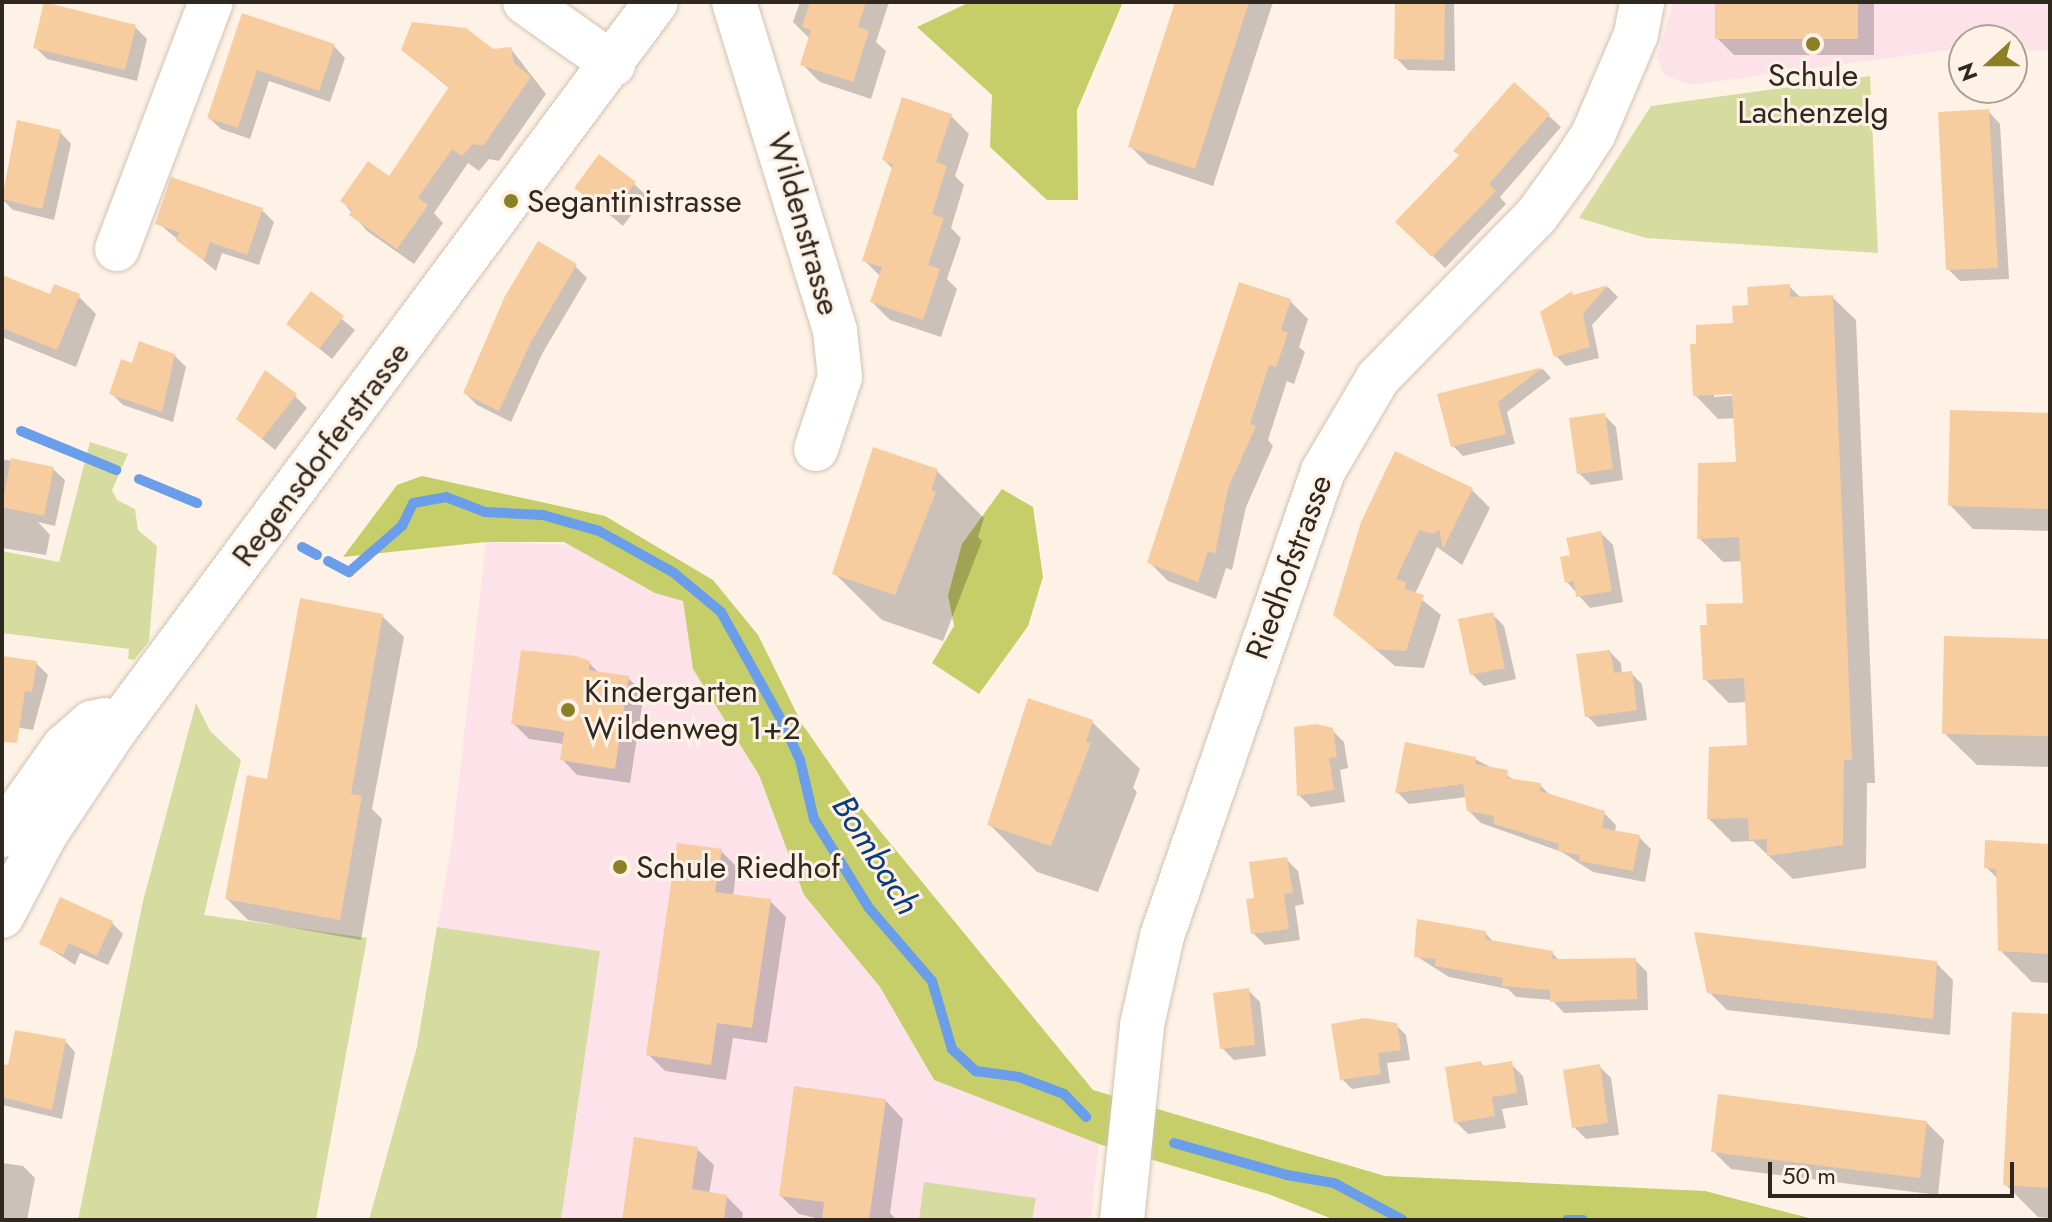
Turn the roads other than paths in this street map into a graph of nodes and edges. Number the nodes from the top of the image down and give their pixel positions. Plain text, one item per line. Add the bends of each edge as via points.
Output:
1 (211, 2) edge
2 (525, 2) edge
3 (656, 2) edge
4 (734, 2) edge
5 (1642, 2) edge
6 (613, 64) junction
7 (117, 249) dead end
8 (816, 449) dead end
9 (117, 727) junction
10 (2, 835) edge
11 (2, 916) edge
12 (1122, 1220) edge

1 - 7 street
2 - 6 street
3 - 6 street, Regensdorferstrasse
4 - 8 street, Wildenstrasse via 835,331 840,377
5 - 12 street, Riedhofstrasse via 1630,48 1593,135 1572,167 1537,215 1378,378 1323,471 1162,936 1142,1025
6 - 9 street, Regensdorferstrasse
9 - 10 street via 105,720 92,723 64,747
9 - 11 street, Regensdorferstrasse via 46,833

